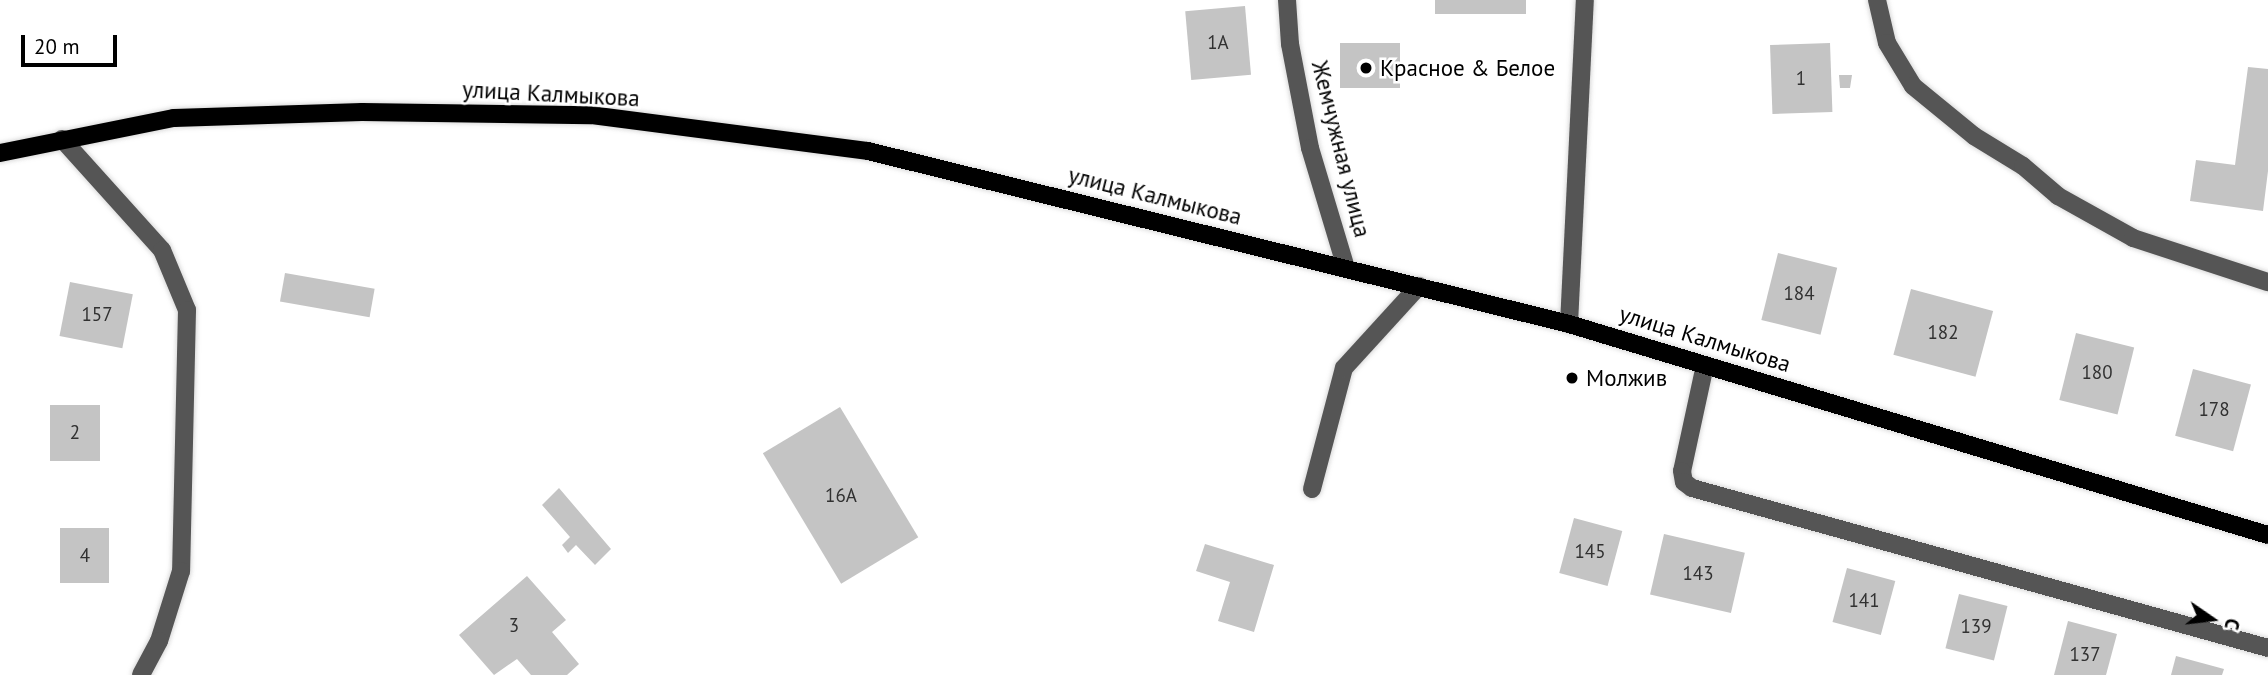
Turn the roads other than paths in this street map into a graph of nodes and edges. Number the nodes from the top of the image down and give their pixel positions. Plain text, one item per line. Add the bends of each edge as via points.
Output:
1 (1287, 0) edge
2 (1585, 0) edge
3 (1877, 0) edge
4 (62, 139) junction
5 (0, 153) edge
6 (1346, 268) junction
7 (2268, 282) edge
8 (1419, 286) junction
9 (1569, 324) junction
10 (1705, 365) junction
11 (1312, 489) dead end
12 (2268, 535) edge
13 (2268, 648) edge
14 (141, 675) edge

1 - 6 street, Жемчужная улица via 1290,44 1310,148
2 - 9 street
3 - 7 street via 1887,43 1913,86 2058,196 2133,238
4 - 5 main road, улица Калмыкова
4 - 6 main road, улица Калмыкова via 174,118 362,112 591,115 868,151
4 - 14 street via 162,250 187,310 181,571 159,641
6 - 8 main road, улица Калмыкова
8 - 9 main road, улица Калмыкова
8 - 11 street via 1344,368
9 - 10 main road, улица Калмыкова
10 - 12 main road, улица Калмыкова
10 - 13 street via 1682,471 1684,482 1692,488

